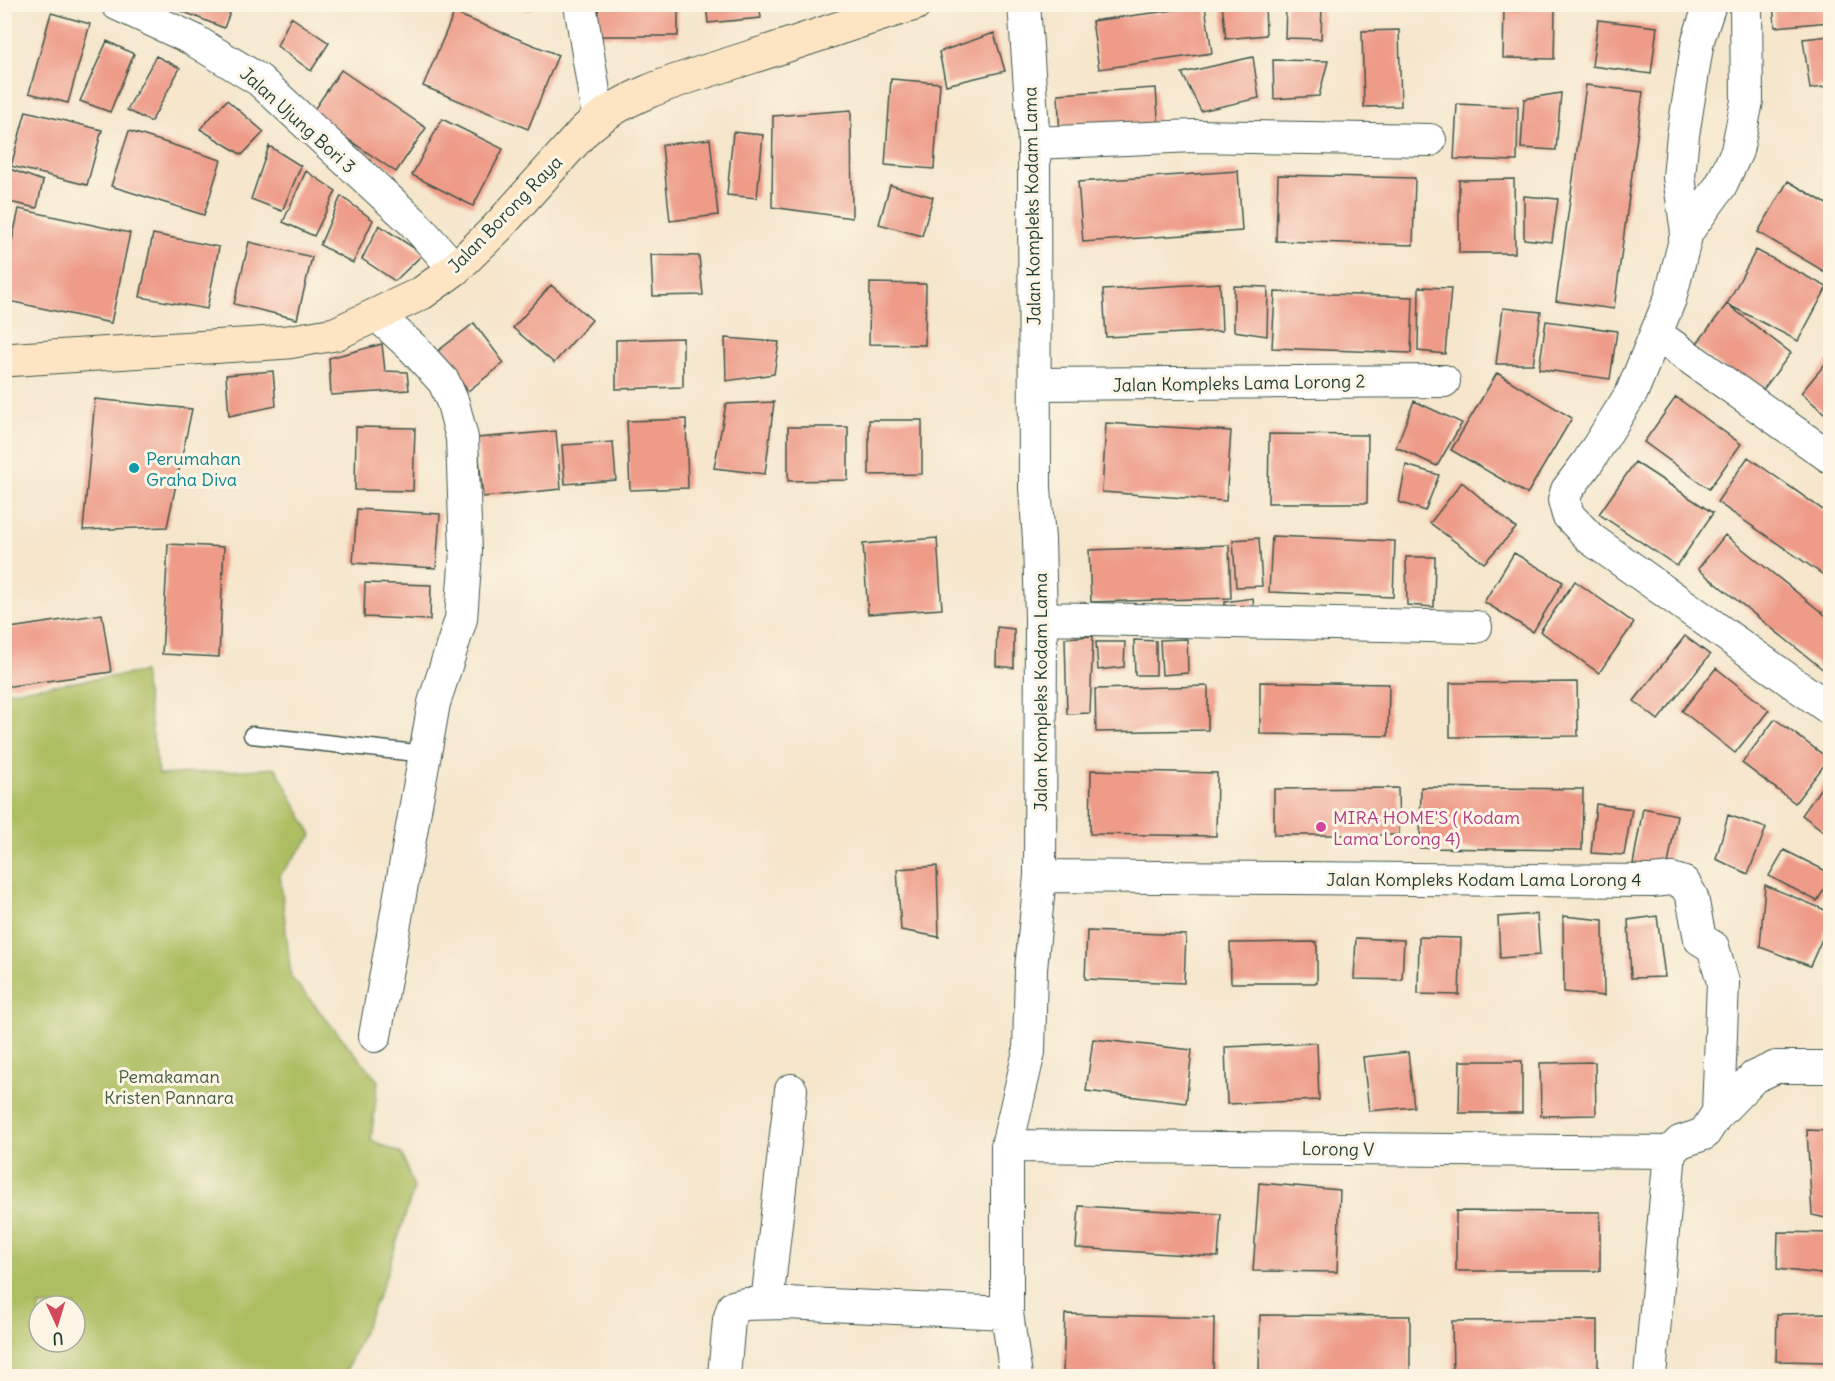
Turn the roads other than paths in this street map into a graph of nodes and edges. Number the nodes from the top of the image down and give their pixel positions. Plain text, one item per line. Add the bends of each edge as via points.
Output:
1 (117, 4) edge
2 (580, 4) edge
3 (915, 4) edge
4 (1024, 4) edge
5 (1710, 4) edge
6 (1746, 4) edge
7 (598, 117) junction
8 (1430, 140) dead end
9 (1034, 143) junction
10 (1687, 232) junction
11 (455, 268) junction
12 (377, 315) junction
13 (1656, 334) junction
14 (4, 360) edge
15 (1444, 381) dead end
16 (1035, 384) junction
17 (1830, 455) edge
18 (1041, 618) junction
19 (1476, 627) dead end
20 (1830, 709) edge
21 (252, 735) dead end
22 (425, 754) junction
23 (1040, 876) junction
24 (375, 1036) dead end
25 (1830, 1067) edge
26 (790, 1090) dead end
27 (1718, 1113) junction
28 (1007, 1146) junction
29 (1670, 1152) junction
30 (767, 1304) junction
31 (1007, 1313) junction
32 (724, 1377) edge
33 (1016, 1377) edge
34 (1650, 1377) edge

1 - 11 street, Jalan Ujung Bori 3 via 192,39 259,80 413,222
2 - 7 street
3 - 7 main road, Jalan Borong Raya via 661,87
4 - 9 street, Jalan Kompleks Kodam Lama
5 - 10 street via 1698,40 1683,135 1679,177
6 - 10 street via 1747,101 1737,151 1721,185
7 - 11 main road, Jalan Borong Raya
8 - 9 street via 1194,136
9 - 16 street, Jalan Kompleks Kodam Lama
10 - 13 street
11 - 12 main road, Jalan Borong Raya via 422,293
12 - 14 main road, Jalan Borong Raya via 335,334 288,342
12 - 22 street via 444,382 462,438 466,552 461,619 434,703
13 - 17 street
13 - 20 street via 1632,392 1567,490 1564,500 1568,515 1591,539
15 - 16 street, Jalan Kompleks Lama Lorong 2
16 - 18 street, Jalan Kompleks Kodam Lama
18 - 19 street
18 - 23 street, Jalan Kompleks Kodam Lama
21 - 22 lane
22 - 24 street
23 - 27 street, Jalan Kompleks Kodam Lama Lorong 4 via 1672,879 1684,883 1692,897 1700,939 1713,947 1723,982
23 - 28 street, Jalan Kompleks Kodam Lama via 1031,969 1029,1052
25 - 27 street via 1776,1067 1754,1077
26 - 30 street
27 - 29 street via 1704,1134 1680,1142
28 - 29 street, Lorong V
28 - 31 street, Jalan Kompleks Kodam Lama
29 - 34 street
30 - 31 street
30 - 32 street via 733,1307
31 - 33 street, Jalan Kompleks Kodam Lama

